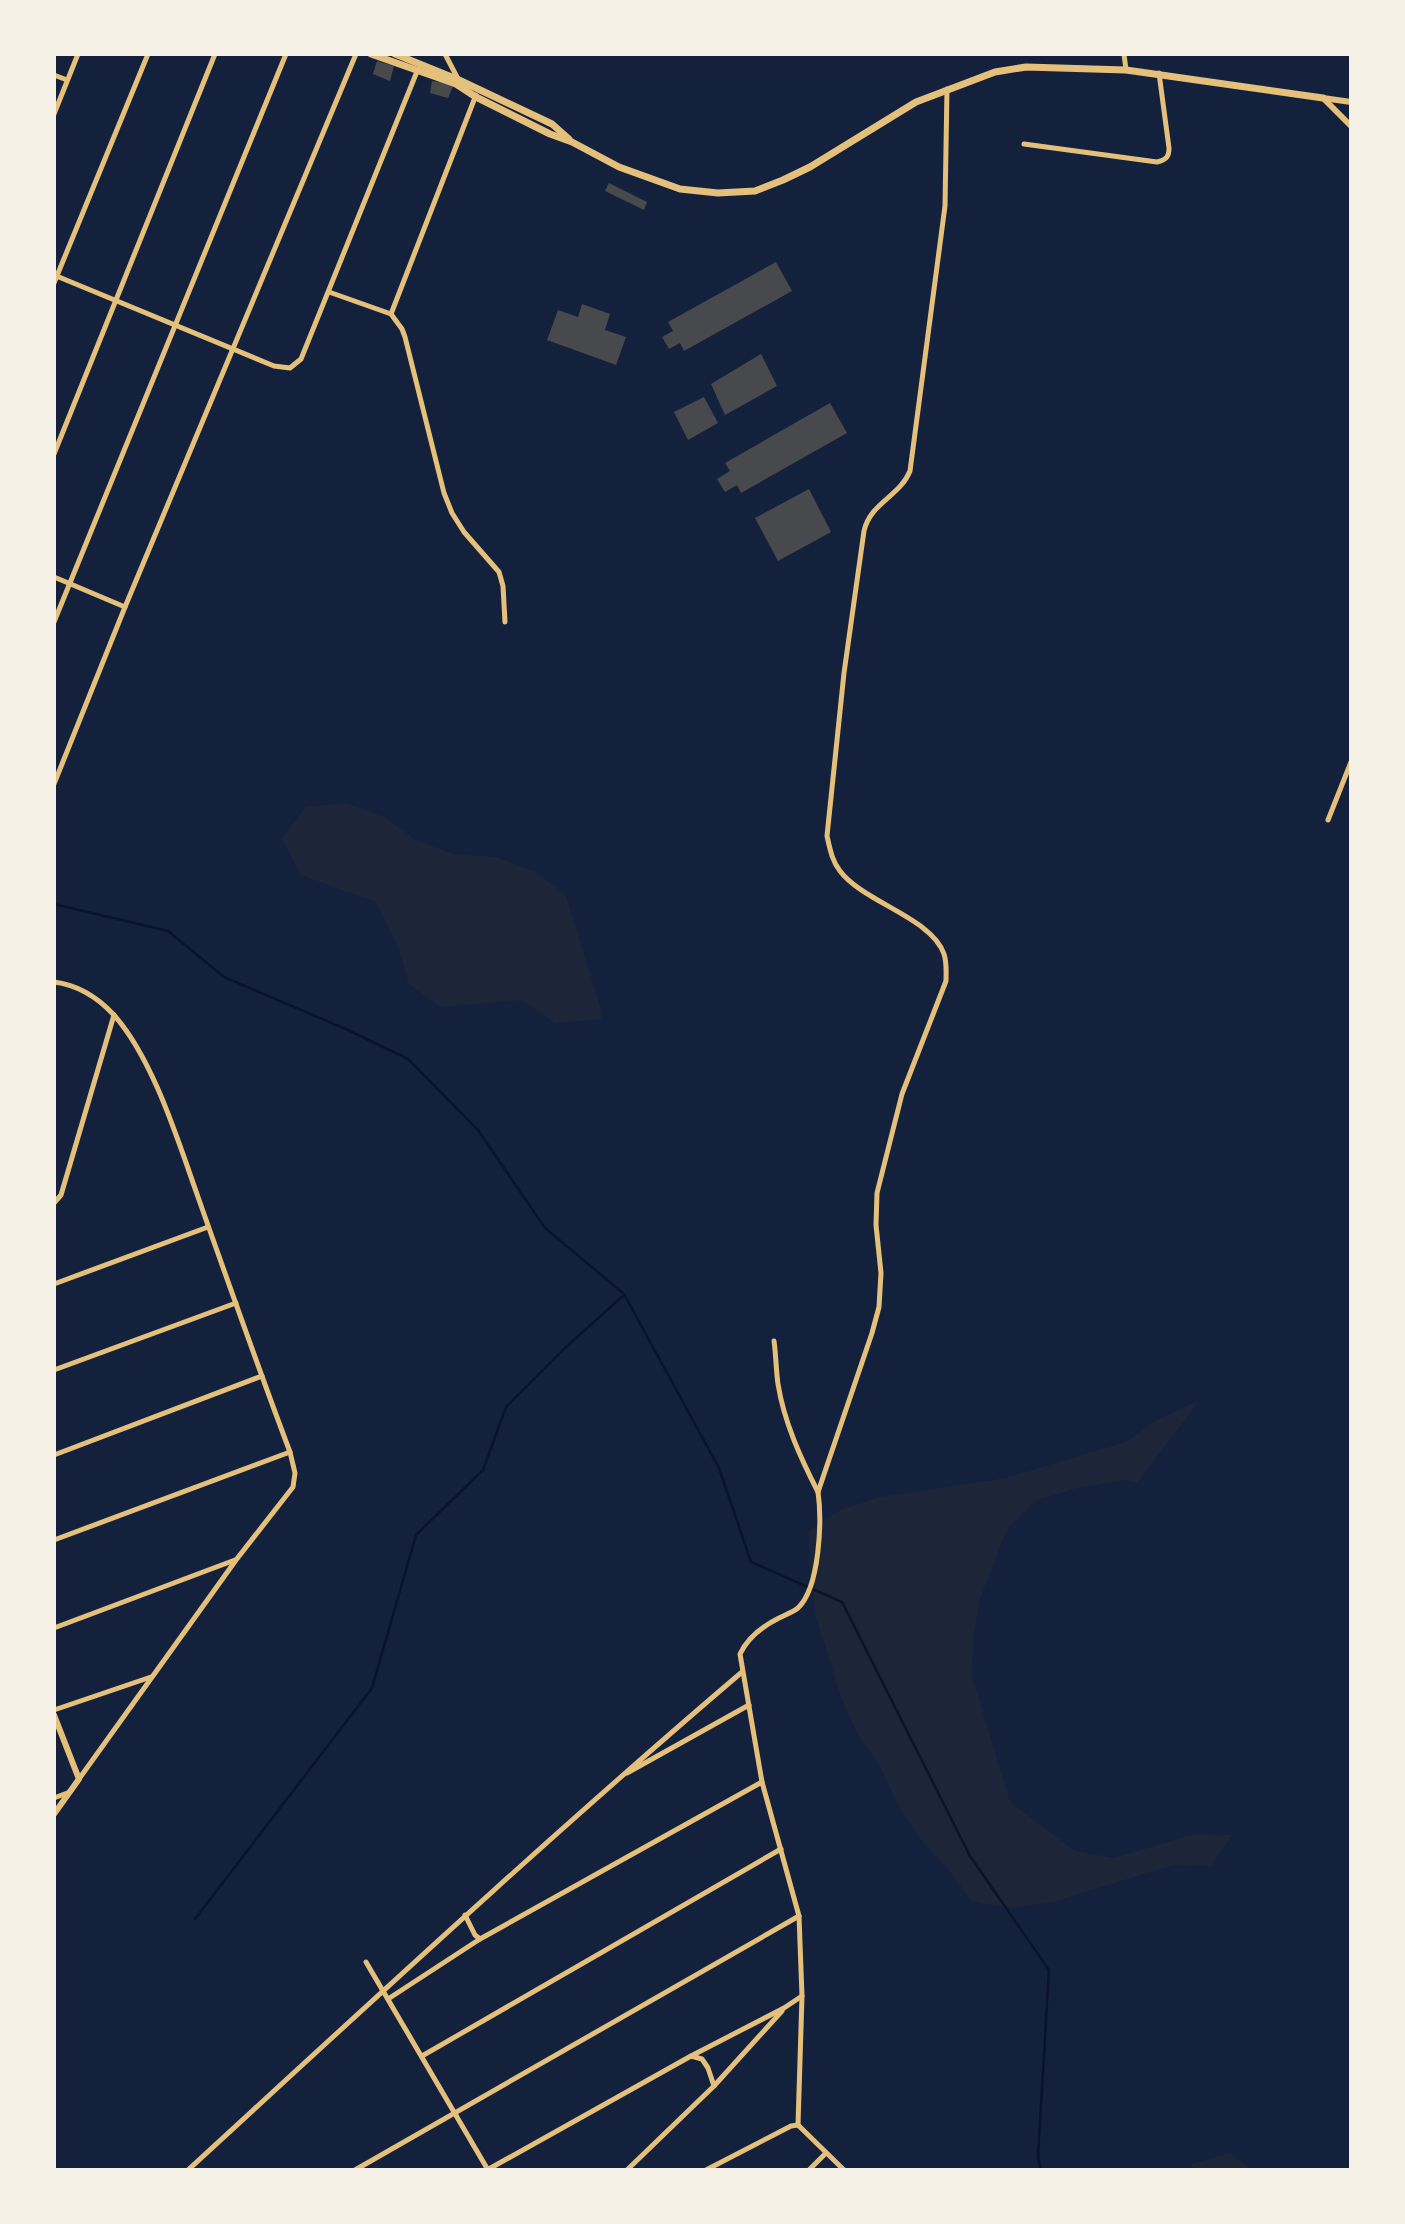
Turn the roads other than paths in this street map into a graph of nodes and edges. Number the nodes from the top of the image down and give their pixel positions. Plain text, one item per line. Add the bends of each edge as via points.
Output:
1 (78, 54) edge
2 (148, 54) edge
3 (215, 54) edge
4 (286, 54) edge
5 (356, 54) edge
6 (371, 54) edge
7 (395, 54) edge
8 (445, 54) edge
9 (1124, 54) edge
10 (419, 67) junction
11 (1126, 70) junction
12 (1159, 73) junction
13 (54, 75) edge
14 (67, 80) junction
15 (457, 82) junction
16 (947, 88) junction
17 (477, 93) junction
18 (1323, 98) junction
19 (1351, 102) edge
20 (54, 114) edge
21 (1351, 126) edge
22 (1024, 144) dead end
23 (56, 275) edge
24 (54, 283) edge
25 (329, 292) junction
26 (116, 301) junction
27 (391, 314) junction
28 (175, 324) junction
29 (234, 349) junction
30 (54, 454) edge
31 (54, 577) edge
32 (71, 583) junction
33 (125, 607) junction
34 (54, 622) edge
35 (505, 622) dead end
36 (1351, 762) edge
37 (1344, 783) junction
38 (54, 784) edge
39 (1351, 791) edge
40 (1328, 820) dead end
41 (54, 982) edge
42 (114, 1015) junction
43 (54, 1203) edge
44 (208, 1227) junction
45 (54, 1284) edge
46 (236, 1303) junction
47 (774, 1341) dead end
48 (54, 1370) edge
49 (262, 1376) junction
50 (290, 1452) junction
51 (54, 1455) edge
52 (818, 1492) junction
53 (54, 1540) edge
54 (236, 1560) junction
55 (54, 1628) edge
56 (742, 1672) junction
57 (151, 1677) junction
58 (749, 1705) junction
59 (54, 1713) edge
60 (79, 1779) junction
61 (615, 1780) junction
62 (762, 1782) junction
63 (70, 1792) junction
64 (54, 1798) edge
65 (54, 1814) edge
66 (781, 1849) junction
67 (465, 1915) junction
68 (799, 1916) junction
69 (480, 1939) junction
70 (366, 1962) dead end
71 (383, 1989) junction
72 (802, 1996) junction
73 (388, 1999) junction
74 (785, 2008) junction
75 (422, 2056) junction
76 (691, 2056) junction
77 (714, 2086) junction
78 (456, 2112) junction
79 (798, 2125) junction
80 (826, 2153) junction
81 (188, 2170) edge
82 (355, 2170) edge
83 (488, 2170) edge
84 (627, 2170) edge
85 (706, 2170) edge
86 (809, 2170) edge
87 (844, 2170) edge

1 - 14 street
2 - 23 street
3 - 26 street
4 - 28 street
5 - 29 street
6 - 10 main road
7 - 10 main road
8 - 15 street
9 - 11 street
10 - 15 main road
10 - 25 street
11 - 12 main road
11 - 16 main road via 1026,67
12 - 18 main road
12 - 22 street via 1170,148 1164,160
13 - 14 street
14 - 20 street
15 - 17 main road
16 - 17 main road via 810,167 755,191 718,193 680,190 619,167
16 - 52 street via 945,206 910,471 866,520 827,836 831,856 841,872 858,888 917,923 940,945 947,965 946,981 902,1094 884,1162 877,1193 879,1307
17 - 27 street
18 - 19 street
18 - 21 street
23 - 24 street
23 - 26 street
25 - 27 street
25 - 29 street via 301,359 290,368
26 - 28 street
26 - 30 street
27 - 35 street via 405,337 444,493 464,533 499,572
28 - 29 street
28 - 32 street
29 - 33 street
31 - 32 street
32 - 33 street
32 - 34 street
33 - 38 street
36 - 37 street
37 - 39 street
37 - 40 street
41 - 42 street via 92,995
42 - 43 street via 61,1195
42 - 44 street via 149,1072
44 - 45 street
44 - 46 street
46 - 48 street
46 - 49 street
47 - 52 street via 788,1420
49 - 50 street
49 - 51 street
50 - 53 street
50 - 54 street via 293,1487
52 - 56 street via 818,1550 807,1595 797,1609 765,1625 743,1648
54 - 55 street
54 - 57 street
56 - 58 street
56 - 61 street
57 - 59 street
57 - 60 street
58 - 61 street
58 - 62 street
59 - 60 street
60 - 63 street
61 - 67 street
62 - 66 street
62 - 69 street
63 - 64 street
63 - 65 street
66 - 68 street
66 - 75 street
67 - 69 street
67 - 71 street
68 - 72 street
68 - 78 street
69 - 73 street
70 - 71 street
71 - 73 street
71 - 81 street
72 - 74 street
72 - 79 street
73 - 75 street
74 - 76 street
74 - 77 street
75 - 78 street
76 - 77 street via 702,2059
76 - 83 street
77 - 84 street
78 - 82 street
78 - 83 street
79 - 80 street
79 - 85 street
80 - 86 street
80 - 87 street

